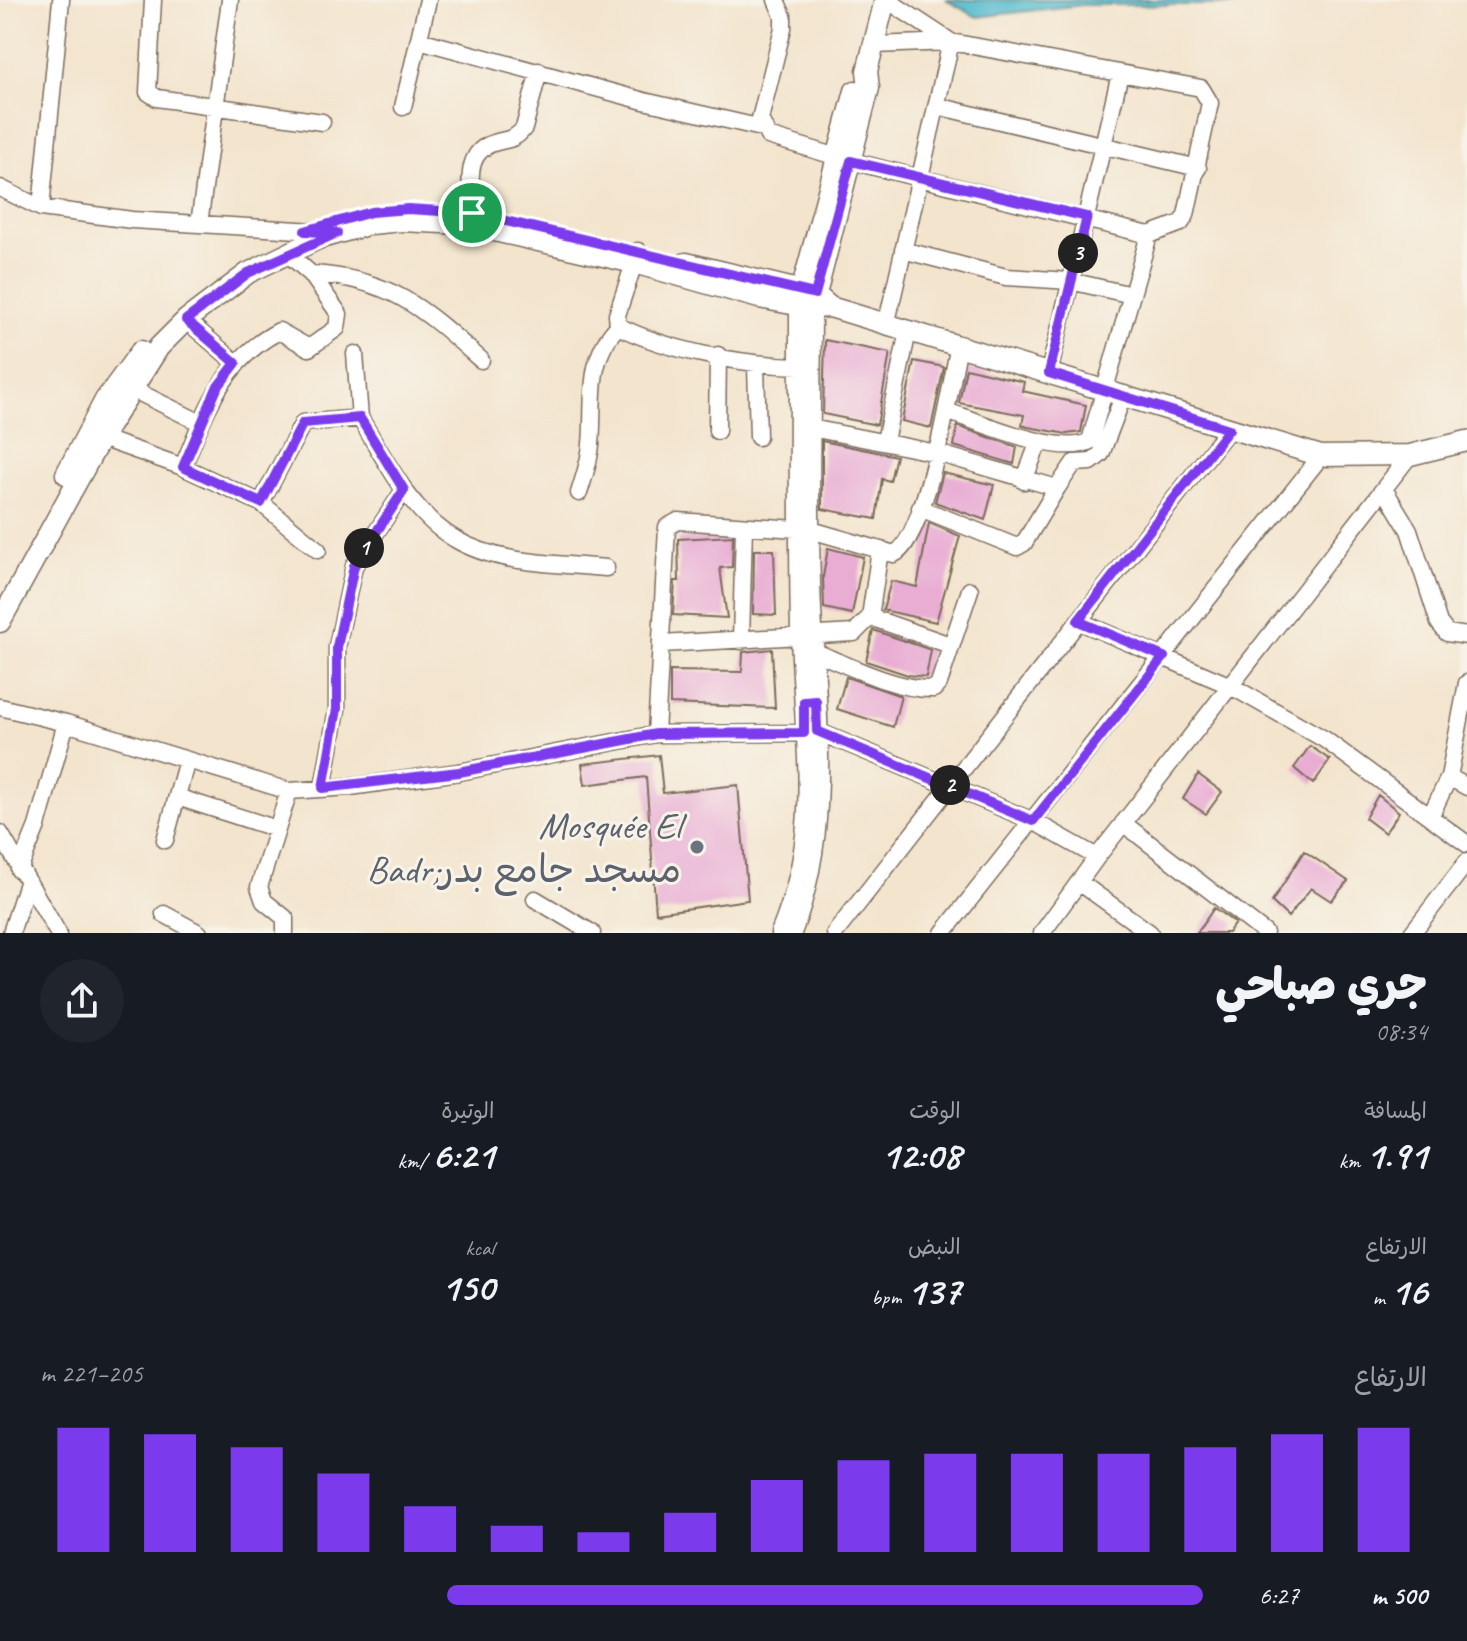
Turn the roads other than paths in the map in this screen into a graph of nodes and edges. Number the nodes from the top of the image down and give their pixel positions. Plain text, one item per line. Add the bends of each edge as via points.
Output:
1 (61, 0) edge
2 (153, 0) edge
3 (230, 0) edge
4 (428, 0) edge
5 (776, 0) edge
6 (886, 0) edge
7 (419, 40) junction
8 (951, 42) junction
9 (874, 45) junction
10 (539, 71) junction
11 (1120, 74) junction
12 (216, 105) junction
13 (937, 106) junction
14 (403, 107) dead end
15 (322, 122) dead end
16 (762, 128) junction
17 (1104, 147) junction
18 (843, 158) junction
19 (1198, 168) junction
20 (921, 176) junction
21 (0, 188) edge
22 (41, 208) junction
23 (472, 213) junction
24 (1087, 217) junction
25 (199, 224) junction
26 (305, 231) junction
27 (337, 233) junction
28 (1149, 235) junction
29 (903, 250) junction
30 (287, 253) junction
31 (636, 257) junction
32 (311, 274) junction
33 (1070, 281) junction
34 (1132, 295) junction
35 (811, 301) junction
36 (186, 320) junction
37 (618, 326) junction
38 (886, 326) junction
39 (908, 331) junction
40 (959, 345) junction
41 (355, 354) dead end
42 (718, 355) junction
43 (481, 360) dead end
44 (236, 363) junction
45 (756, 365) junction
46 (799, 366) junction
47 (1049, 373) junction
48 (130, 388) junction
49 (1114, 392) junction
50 (946, 411) junction
51 (360, 418) junction
52 (201, 423) junction
53 (811, 428) junction
54 (1229, 429) junction
55 (717, 431) dead end
56 (758, 437) dead end
57 (101, 438) junction
58 (885, 441) junction
59 (1039, 441) junction
60 (1467, 441) edge
61 (937, 453) junction
62 (1410, 455) junction
63 (1321, 456) junction
64 (183, 467) junction
65 (1024, 481) junction
66 (1057, 488) junction
67 (1384, 489) junction
68 (404, 490) junction
69 (579, 493) dead end
70 (261, 503) junction
71 (920, 508) junction
72 (744, 526) junction
73 (804, 530) junction
74 (318, 550) dead end
75 (880, 550) junction
76 (606, 568) dead end
77 (970, 590) dead end
78 (0, 596) edge
79 (870, 617) junction
80 (1078, 621) junction
81 (0, 622) edge
82 (1467, 636) edge
83 (741, 641) junction
84 (809, 642) junction
85 (661, 644) junction
86 (950, 645) junction
87 (1164, 657) junction
88 (1467, 683) edge
89 (1231, 686) junction
90 (0, 707) edge
91 (66, 723) junction
92 (811, 732) junction
93 (656, 734) junction
94 (187, 760) junction
95 (1449, 777) junction
96 (947, 784) junction
97 (1467, 787) edge
98 (323, 788) junction
99 (289, 791) junction
100 (177, 797) junction
101 (1430, 817) junction
102 (1033, 821) junction
103 (1123, 823) junction
104 (277, 829) junction
105 (0, 833) edge
106 (165, 840) dead end
107 (1467, 844) edge
108 (1097, 857) junction
109 (1467, 862) edge
110 (14, 868) edge
111 (1079, 882) junction
112 (535, 899) dead end
113 (164, 914) dead end
114 (589, 932) edge
115 (11, 933) edge
116 (58, 933) edge
117 (199, 933) edge
118 (285, 933) edge
119 (779, 933) edge
120 (793, 933) edge
121 (835, 933) edge
122 (943, 933) edge
123 (1042, 933) edge
124 (1150, 933) edge
125 (1265, 933) edge
126 (1412, 933) edge

1 - 22 street
2 - 12 street via 148,92 157,98
3 - 12 street
4 - 7 street
5 - 16 street via 783,28
6 - 8 street
6 - 9 main road
7 - 10 street
7 - 14 street
8 - 9 street
8 - 11 street
8 - 13 street
9 - 18 main road via 867,71 858,80
10 - 16 street
10 - 23 street via 519,136 480,147 472,158
11 - 17 street
11 - 19 street via 1201,88 1207,94 1210,103
12 - 15 street
12 - 25 street
13 - 17 street
13 - 20 street
16 - 18 street via 768,136
17 - 19 street
17 - 24 street
18 - 20 street
18 - 35 main road
19 - 28 street via 1181,223
20 - 24 street
20 - 29 street
21 - 22 street
22 - 25 street
23 - 26 main road via 371,212
23 - 31 main road
24 - 28 street
24 - 33 street
25 - 26 street
26 - 27 street
26 - 78 main road via 210,284 144,347 105,400
27 - 30 main road
27 - 31 main road via 401,221 451,223
28 - 34 street
29 - 33 street via 1006,277
29 - 38 street
30 - 32 street
30 - 36 main road via 248,273
31 - 35 main road
31 - 37 street
32 - 43 street via 371,281 438,321
32 - 44 street via 339,314 337,328 309,348 279,331
33 - 34 street
33 - 47 street
34 - 49 street
35 - 38 main road
35 - 46 street
35 - 53 street
36 - 44 street
36 - 48 main road
37 - 42 street
37 - 69 street via 599,358 589,398 591,450
38 - 39 main road
39 - 40 main road
39 - 58 street
40 - 47 main road
40 - 50 street
41 - 51 street
42 - 45 street
42 - 55 street
44 - 52 street
45 - 46 street
45 - 56 street
46 - 73 street
47 - 49 main road
48 - 52 street
48 - 57 main road
49 - 54 main road
49 - 59 street via 1090,441 1081,446
49 - 66 street via 1101,454 1091,462 1074,463
50 - 59 street
50 - 61 street
51 - 68 street
51 - 70 street via 303,423
52 - 64 street
53 - 58 street
53 - 73 street
54 - 63 main road
54 - 80 street
57 - 64 street
57 - 81 main road
58 - 61 street
59 - 65 street
60 - 62 main road
61 - 65 street
61 - 71 street
62 - 63 main road
62 - 67 street
63 - 87 street
64 - 70 street
65 - 66 street
66 - 71 street via 1017,547
67 - 82 street via 1409,530 1439,623 1447,633
67 - 89 street
68 - 76 street via 455,540 489,553
68 - 98 street via 354,566 337,647 337,709
70 - 74 street
71 - 75 street via 904,550
72 - 73 street
72 - 83 street
72 - 85 street via 678,521 667,527
73 - 75 street
73 - 84 street
75 - 79 street
77 - 86 street
79 - 84 street via 854,633
79 - 86 street
80 - 87 street
80 - 96 street
83 - 84 street
83 - 85 street
84 - 86 street via 923,689 939,683
84 - 92 street
85 - 93 street
87 - 89 street
87 - 102 street
88 - 95 street
89 - 101 street via 1324,739
89 - 103 street
90 - 91 street
91 - 94 street
91 - 110 street via 37,826
92 - 93 street
92 - 96 street
92 - 119 street via 804,850
92 - 120 street via 821,815 808,891
93 - 98 street via 459,772
94 - 99 street
94 - 100 street
95 - 97 street
95 - 101 street
96 - 102 street
96 - 121 street
98 - 99 street
99 - 104 street
100 - 104 street
100 - 106 street
101 - 107 street
102 - 108 street
102 - 122 street
103 - 108 street
103 - 125 street
104 - 118 street via 259,887 264,901 285,918
105 - 110 street
108 - 111 street
109 - 126 street
110 - 115 street
110 - 116 street
111 - 123 street
111 - 124 street
112 - 114 street
113 - 117 street

